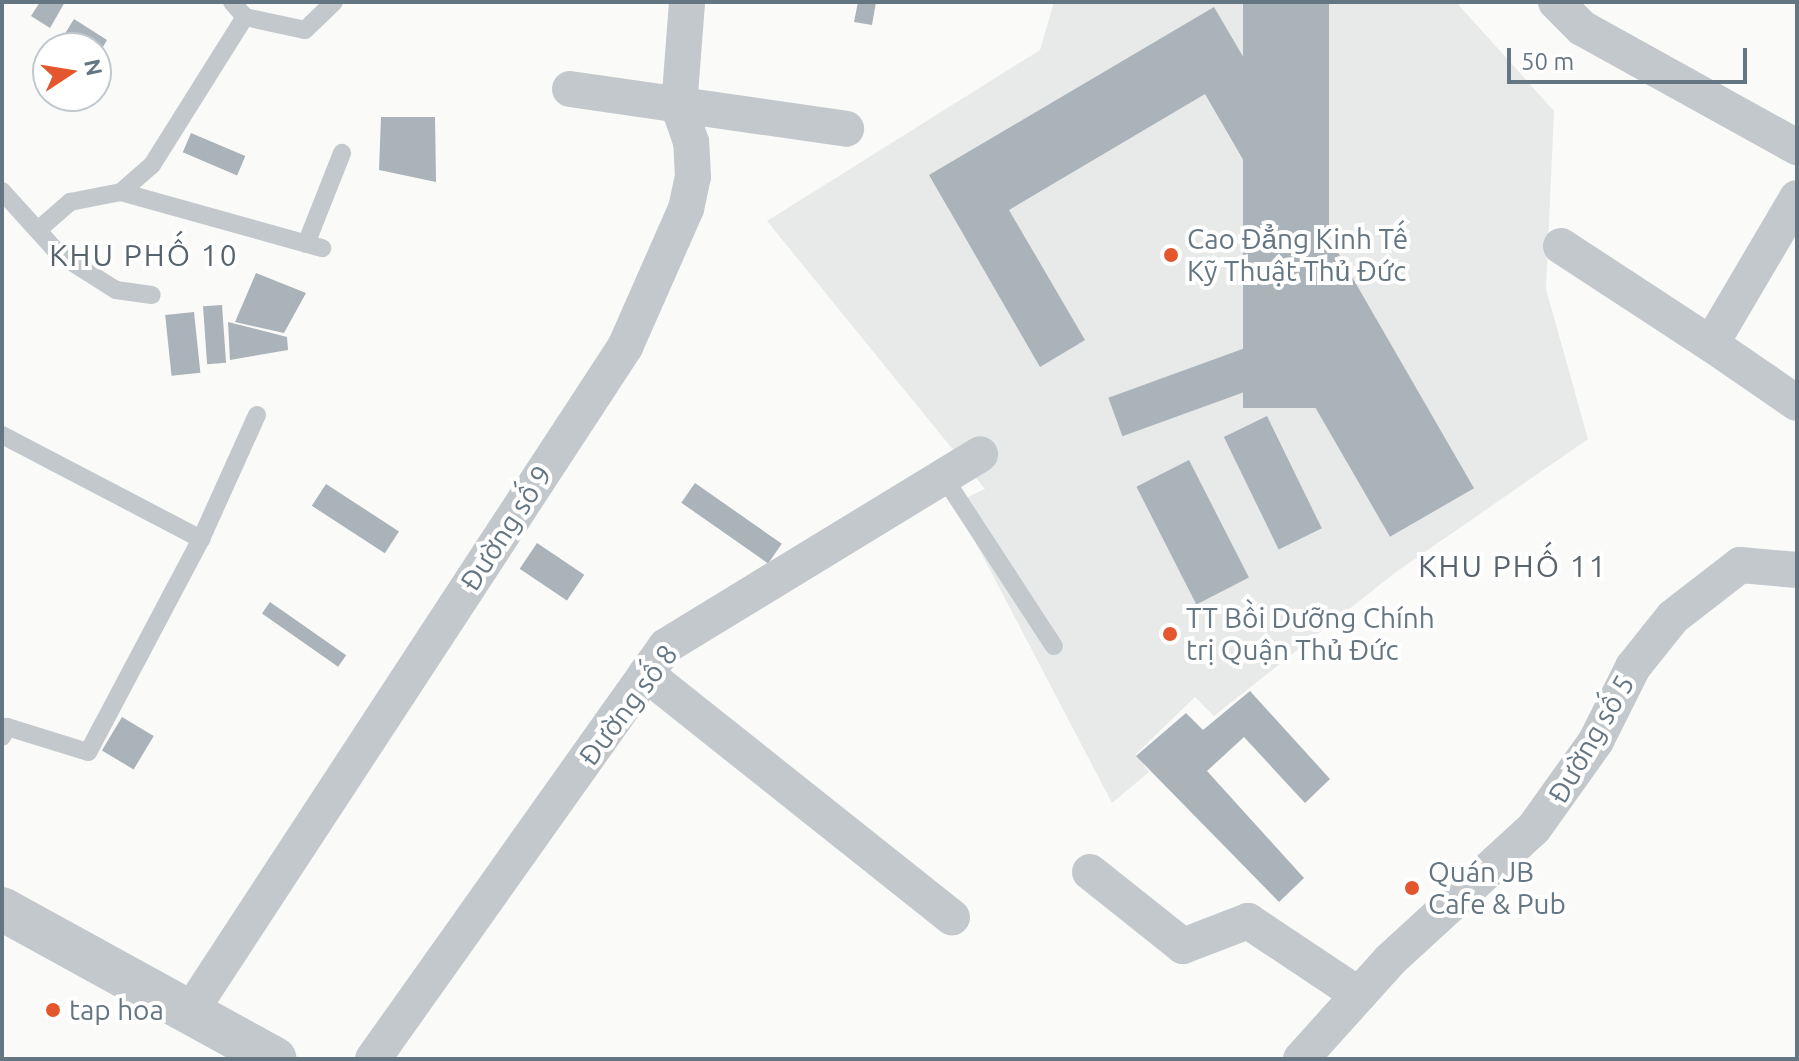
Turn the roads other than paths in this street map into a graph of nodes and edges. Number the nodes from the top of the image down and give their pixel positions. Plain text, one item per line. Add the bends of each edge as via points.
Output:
1 (232, 2) edge
2 (334, 2) edge
3 (687, 2) edge
4 (1556, 2) edge
5 (245, 17) junction
6 (570, 89) dead end
7 (679, 107) junction
8 (846, 129) dead end
9 (1797, 147) edge
10 (342, 153) dead end
11 (2, 191) edge
12 (121, 192) junction
13 (1797, 198) edge
14 (38, 230) junction
15 (1561, 246) dead end
16 (152, 295) dead end
17 (1711, 344) junction
18 (1797, 403) edge
19 (257, 415) dead end
20 (2, 435) edge
21 (980, 454) dead end
22 (943, 476) junction
23 (201, 539) junction
24 (1797, 570) edge
25 (1054, 646) dead end
26 (646, 674) junction
27 (2, 737) edge
28 (1090, 872) dead end
29 (2, 909) edge
30 (952, 917) dead end
31 (1359, 995) junction
32 (190, 1012) junction
33 (275, 1059) edge
34 (373, 1059) edge
35 (1301, 1059) edge

1 - 5 lane
2 - 5 lane via 305,30
3 - 7 street, Đường số 9
4 - 9 street via 1582,28
5 - 12 lane via 173,137
6 - 7 street
7 - 8 street
7 - 32 street, Đường số 9 via 691,142 693,177 686,209 625,347
10 - 12 lane via 314,246
11 - 14 lane
12 - 14 lane via 70,202
13 - 17 street
14 - 16 lane via 59,254 116,290
15 - 17 street
17 - 18 street
19 - 23 lane
20 - 23 lane
21 - 22 street, Đường số 8
22 - 25 lane
22 - 26 street, Đường số 8 via 666,646
23 - 27 lane via 88,752 7,727
24 - 31 street, Đường số 5 via 1740,565 1700,591 1633,667 1588,753 1534,828
26 - 30 street
26 - 34 street, Đường số 8
28 - 31 street via 1183,946 1248,921
29 - 32 street
31 - 35 street, Đường số 5
32 - 33 street

